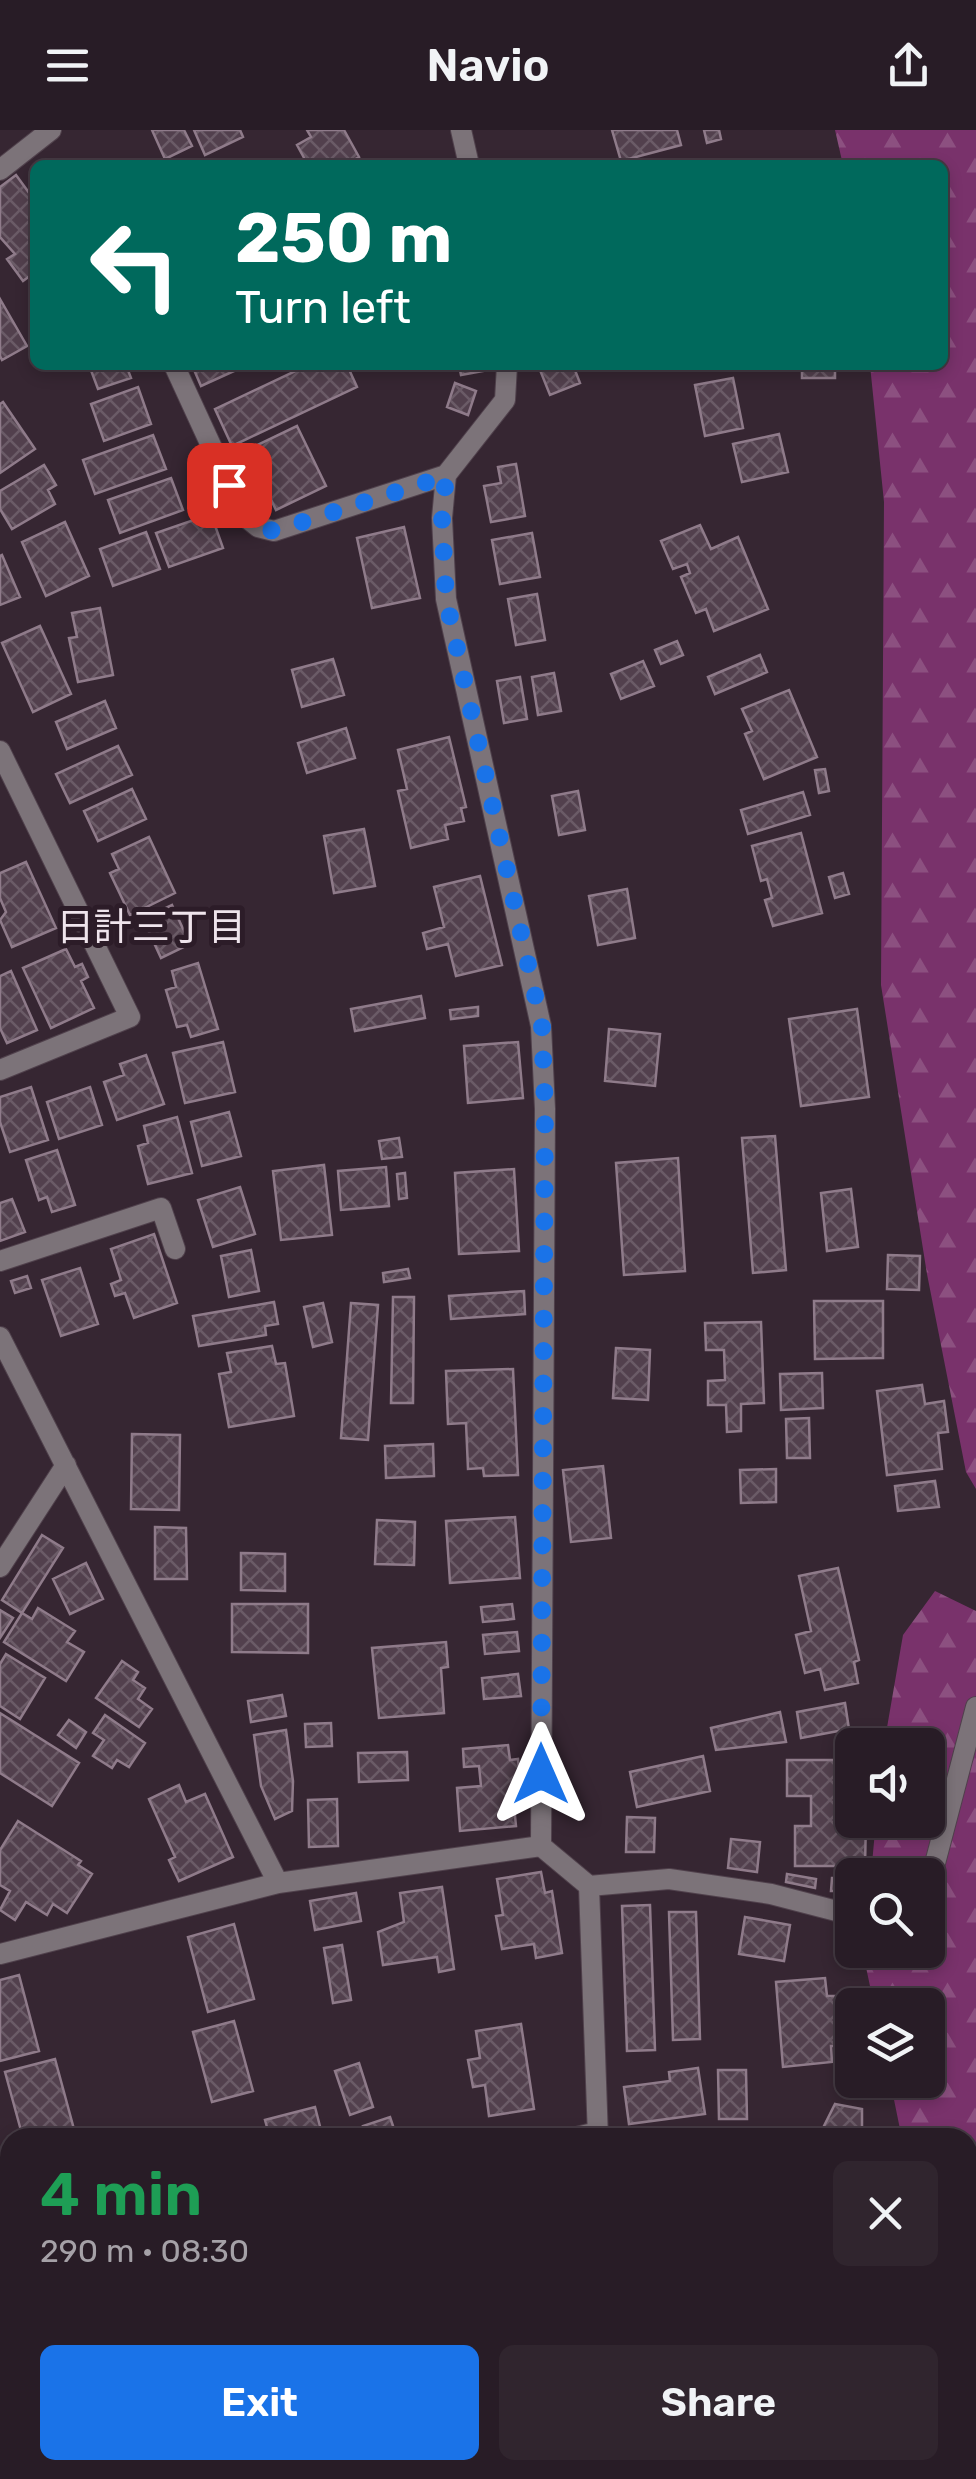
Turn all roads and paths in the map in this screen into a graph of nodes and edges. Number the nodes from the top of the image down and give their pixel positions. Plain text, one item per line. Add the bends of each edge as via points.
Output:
1 (51, 130) edge
2 (461, 130) edge
3 (467, 160) edge
4 (0, 170) edge
5 (176, 370) edge
6 (507, 370) edge
7 (446, 476) junction
8 (0, 751) edge
9 (0, 1070) edge
10 (175, 1250) dead end
11 (0, 1260) edge
12 (0, 1338) edge
13 (66, 1465) junction
14 (0, 1567) edge
15 (976, 1707) edge
16 (541, 1846) junction
17 (936, 1858) edge
18 (278, 1882) junction
19 (589, 1886) junction
20 (835, 1911) edge
21 (0, 1954) edge
22 (597, 2128) edge

1 - 4 street
2 - 3 street
5 - 7 street via 243,515 258,527 274,531
6 - 7 street via 505,400
7 - 16 street via 446,599 542,1026
8 - 9 street via 130,1017
10 - 11 street via 161,1208
12 - 13 street
13 - 14 street
13 - 18 street
15 - 17 street
16 - 18 street
16 - 19 street
18 - 21 street
19 - 20 street via 669,1879
19 - 22 street

